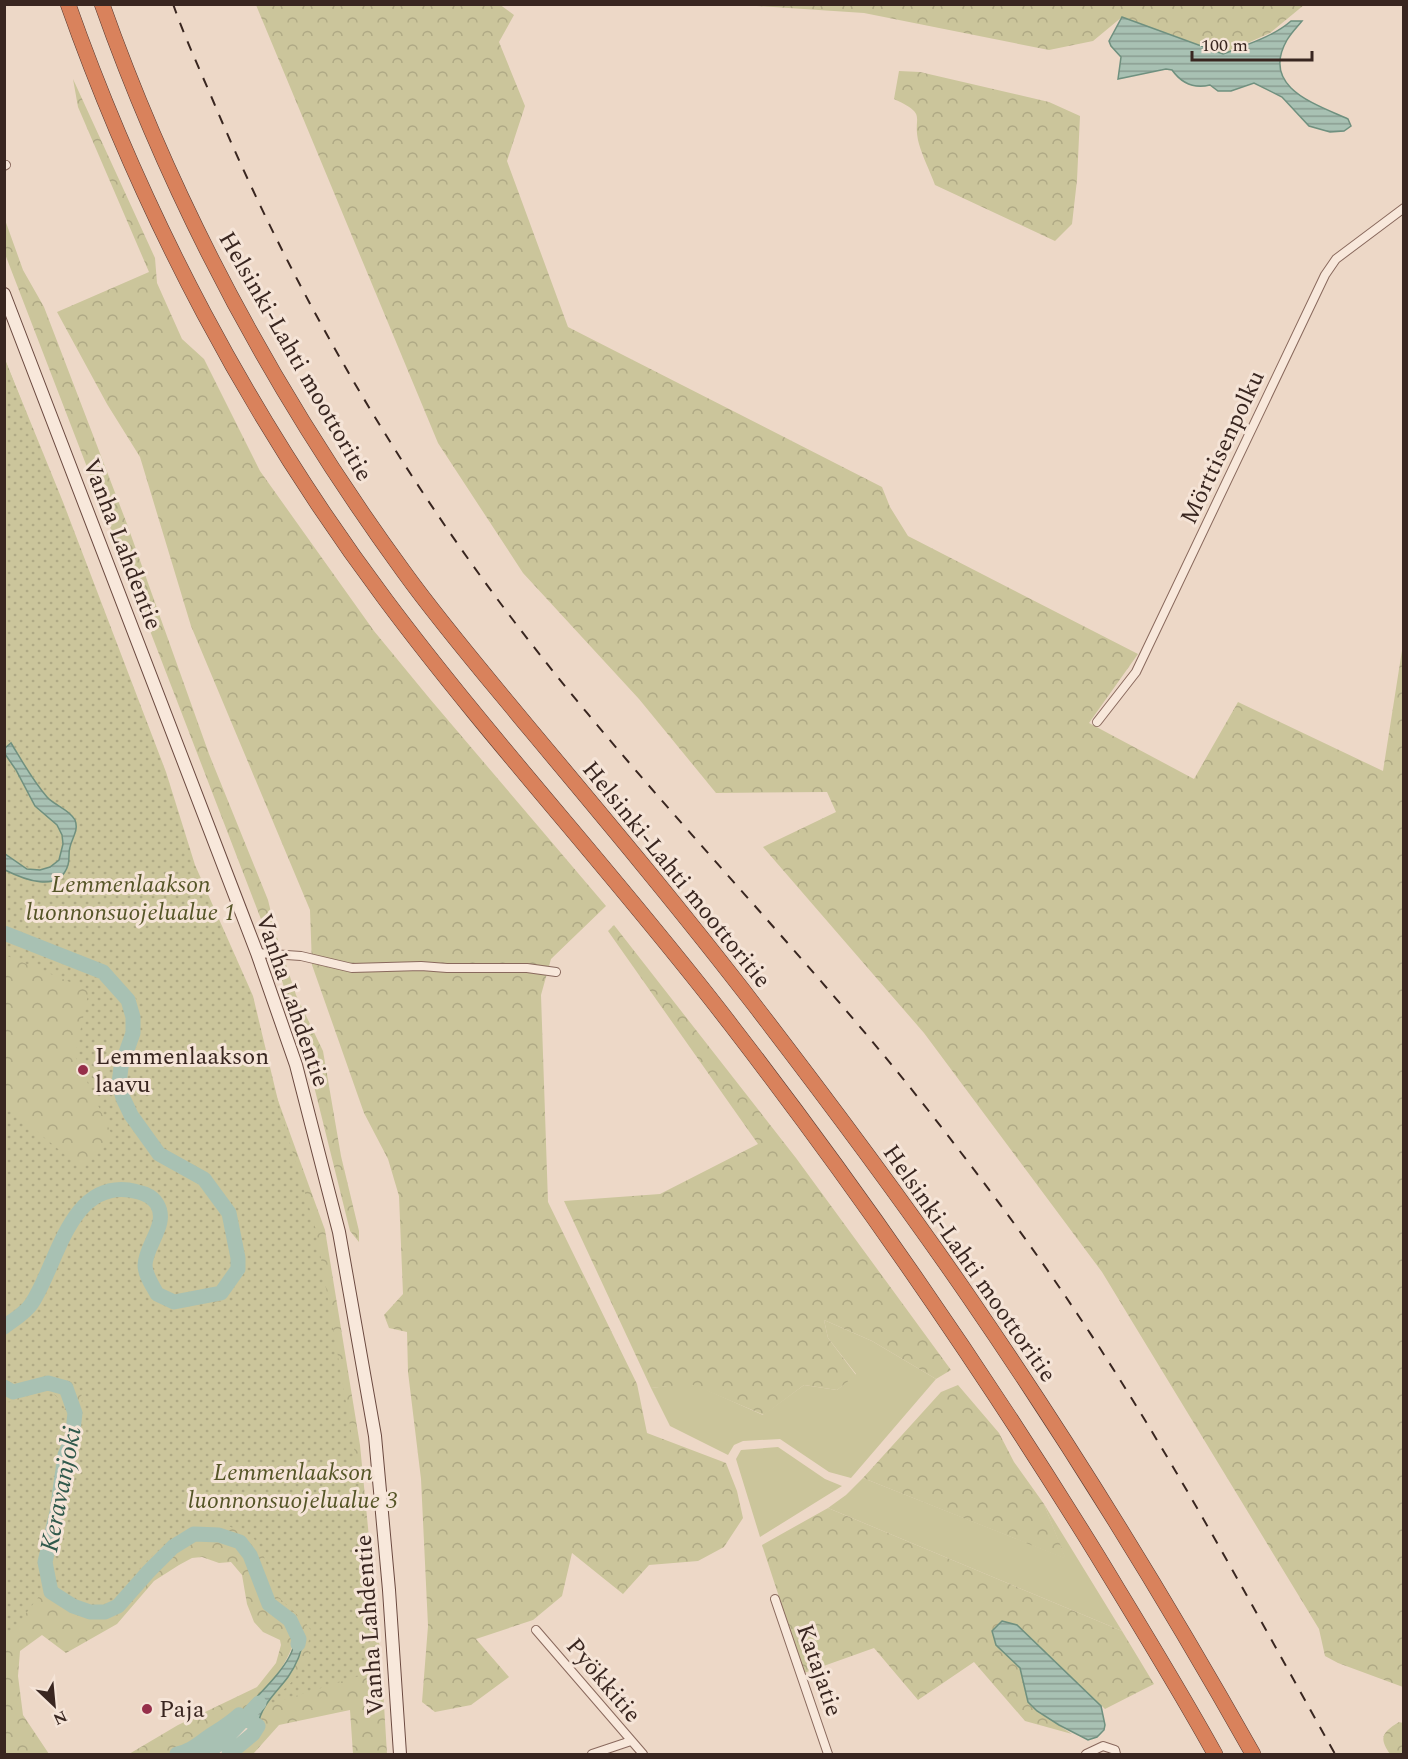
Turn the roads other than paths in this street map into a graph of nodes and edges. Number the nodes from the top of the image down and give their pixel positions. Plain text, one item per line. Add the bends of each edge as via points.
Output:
1 (68, 4) edge
2 (102, 4) edge
3 (1404, 208) edge
4 (4, 294) edge
5 (1097, 722) dead end
6 (257, 953) junction
7 (556, 972) dead end
8 (775, 1599) dead end
9 (536, 1630) dead end
10 (631, 1742) junction
11 (400, 1755) edge
12 (592, 1755) edge
13 (643, 1755) edge
14 (828, 1755) edge
15 (1086, 1755) edge
16 (1116, 1755) edge
17 (1215, 1755) edge
18 (1253, 1755) edge

1 - 17 highway via 119,136 174,253 255,402 319,505 449,682 620,886 843,1175 1037,1458 1179,1688
2 - 18 highway, Helsinki-Lahti moottoritie via 147,122 198,231 244,321 344,488 454,636 746,994 869,1157 969,1297 1064,1441 1206,1670
3 - 5 street, Mörttisenpolku via 1336,259 1325,275 1136,672
4 - 6 main road, Vanha Lahdentie
6 - 7 street via 301,956 352,969 421,966
6 - 11 main road, Vanha Lahdentie via 296,1065 339,1232 375,1436
8 - 14 street, Katajatie
9 - 10 street, Pyökkitie
10 - 12 street
10 - 13 street, Pyökkitie
15 - 16 street via 1103,1746

